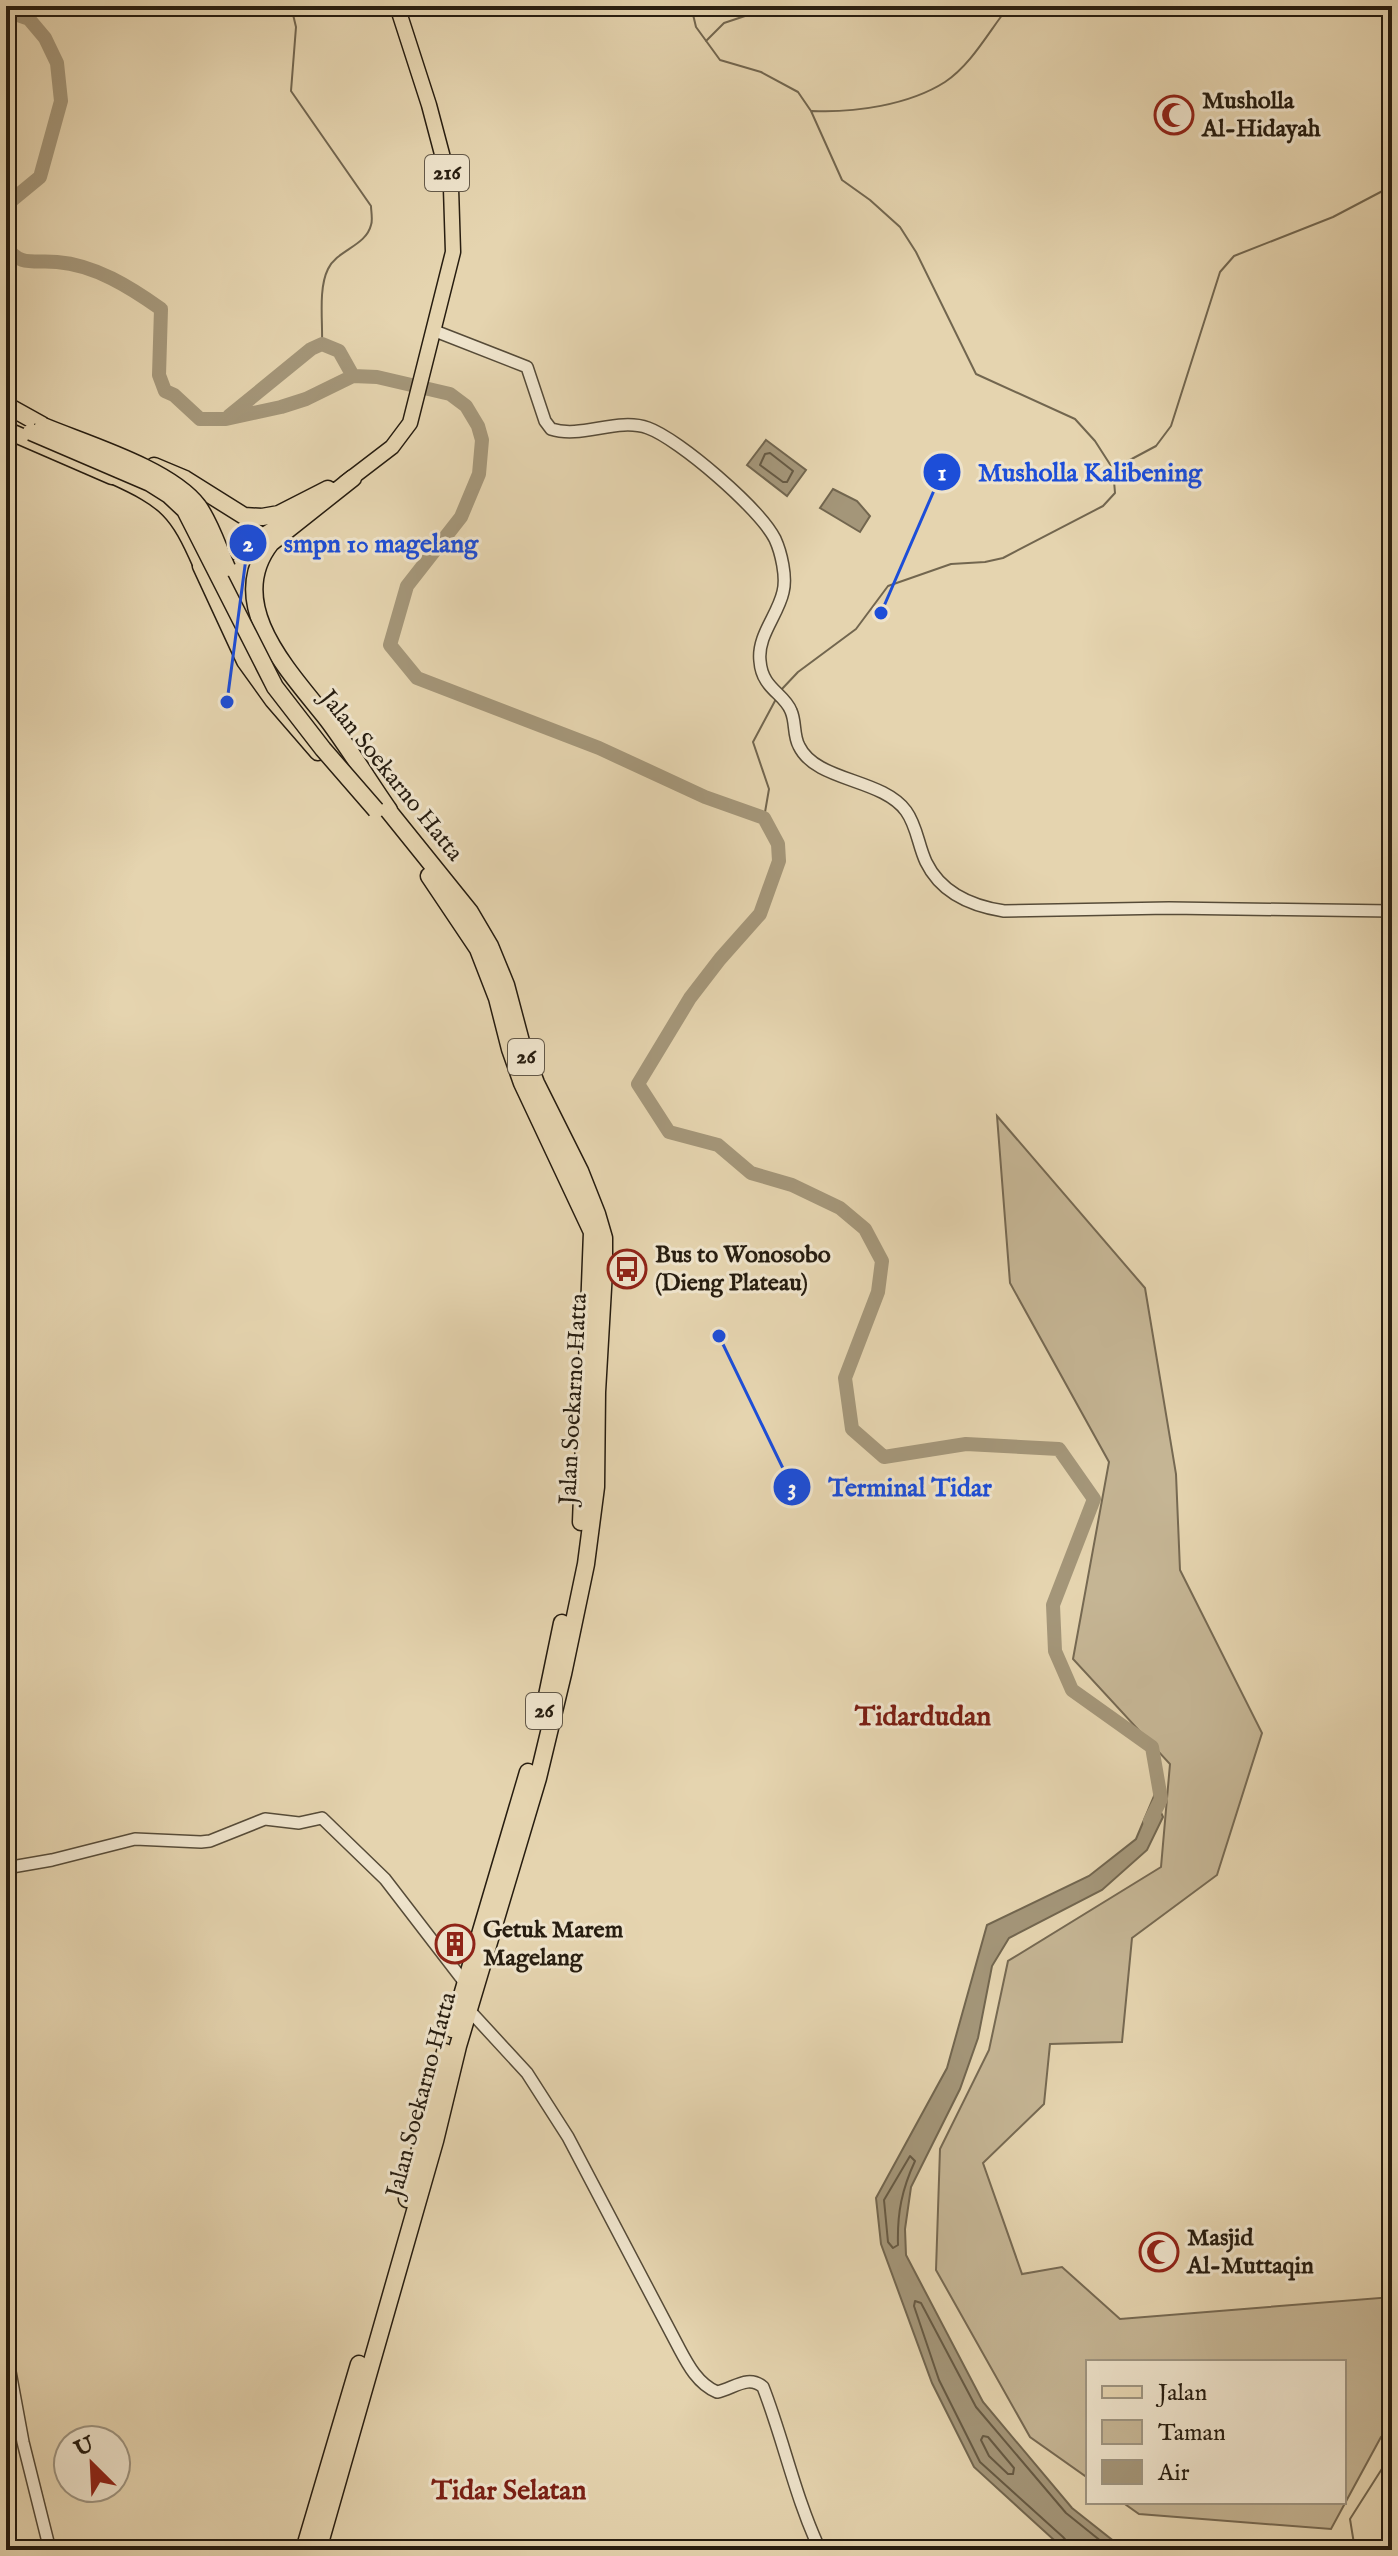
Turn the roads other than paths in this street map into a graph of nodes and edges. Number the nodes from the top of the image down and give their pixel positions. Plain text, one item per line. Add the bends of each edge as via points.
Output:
1 (397, 6) edge
2 (432, 338) junction
3 (6, 405) edge
4 (6, 418) edge
5 (37, 426) junction
6 (6, 430) edge
7 (112, 476) joint
8 (353, 478) junction
9 (201, 566) junction
10 (383, 811) junction
11 (1392, 911) edge
12 (599, 1246) junction
13 (6, 1868) edge
14 (465, 1983) junction
15 (469, 2010) junction
16 (438, 2100) junction
17 (6, 2350) edge
18 (50, 2550) edge
19 (304, 2550) edge
20 (318, 2550) edge
21 (820, 2550) edge

1 - 2 main road, 216 via 453,208 453,252
2 - 8 main road, 216 via 415,409 402,437
2 - 11 street via 527,367 551,429 632,424 658,432 710,471 760,519 775,540 783,592 759,660 767,682 792,712 799,747 831,772 902,805 925,861 959,898 1004,911
3 - 5 highway, 26
4 - 5 highway, 26
5 - 8 highway via 101,441 185,479 244,516 279,514
5 - 10 highway, Jalan Soekarno Hatta / 26, bridge via 156,474 196,503 271,663
6 - 7 highway
7 - 9 main road via 174,513
8 - 9 main road, 216 via 253,542
8 - 10 highway via 271,543 260,556 252,589 276,653 328,721
9 - 10 highway via 262,686 296,729
10 - 12 highway, Jalan Soekarno Hatta / 26 via 478,949 522,1083
12 - 14 highway, Jalan Soekarno Hatta / 26 via 588,1335 584,1490 575,1564 541,1723
12 - 15 highway, Jalan Soekarno Hatta / 26 via 596,1487 586,1564 548,1741
13 - 14 street via 135,1839 210,1841 265,1819 299,1823 322,1818 385,1879
14 - 16 highway, Jalan Soekarno Hatta / 26
15 - 16 highway, Jalan Soekarno Hatta / 26
15 - 21 street via 527,2073 561,2124 701,2382 717,2392 749,2380 763,2387
16 - 19 highway, Jalan Soekarno Hatta / 26
16 - 20 highway, Jalan Soekarno Hatta / 26 via 431,2154
17 - 18 street

